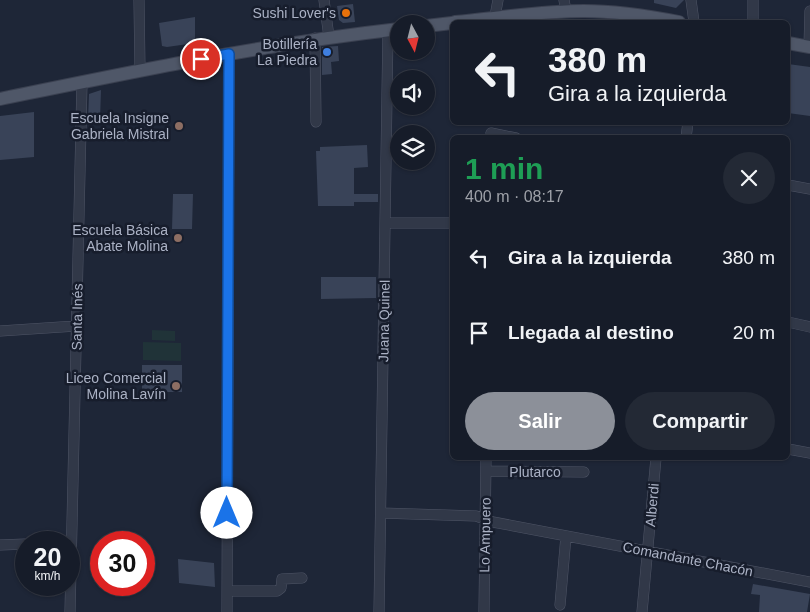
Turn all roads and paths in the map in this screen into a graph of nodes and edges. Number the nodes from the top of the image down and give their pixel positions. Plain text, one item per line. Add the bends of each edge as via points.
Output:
1 (139, 0) edge
2 (324, 0) edge
3 (498, 0) edge
4 (691, 0) edge
5 (754, 0) edge
6 (565, 5) edge
7 (810, 11) edge
8 (495, 20) edge
9 (667, 20) edge
10 (694, 20) edge
11 (753, 20) edge
12 (450, 23) edge
13 (435, 25) edge
14 (390, 30) edge
15 (328, 37) junction
16 (315, 38) junction
17 (790, 43) edge
18 (809, 47) edge
19 (229, 54) junction
20 (392, 60) edge
21 (140, 70) junction
22 (82, 82) junction
23 (0, 99) edge
24 (316, 122) dead end
25 (491, 131) edge
26 (505, 135) edge
27 (790, 185) edge
28 (810, 189) edge
29 (385, 223) junction
30 (450, 223) edge
31 (790, 322) edge
32 (76, 326) junction
33 (810, 327) edge
34 (0, 331) edge
35 (790, 449) edge
36 (810, 454) edge
37 (486, 460) edge
38 (656, 460) edge
39 (486, 471) junction
40 (584, 472) dead end
41 (381, 513) junction
42 (486, 519) junction
43 (71, 531) edge
44 (566, 536) junction
45 (15, 544) edge
46 (0, 545) edge
47 (648, 551) junction
48 (302, 578) dead end
49 (810, 582) edge
50 (227, 592) junction
51 (70, 596) edge
52 (560, 605) dead end
53 (70, 612) edge
54 (227, 612) edge
55 (380, 612) edge
56 (484, 612) edge
57 (642, 612) edge

1 - 21 street
2 - 15 street
3 - 8 street
4 - 10 street
5 - 11 street
6 - 8 main road
6 - 9 main road
7 - 18 street
12 - 13 main road
14 - 15 main road
15 - 16 main road
16 - 19 main road
16 - 24 street
17 - 18 main road
19 - 21 main road
19 - 50 street
20 - 29 street, Juana Quinel
21 - 22 main road
22 - 23 main road
22 - 32 street, Santa Inés
25 - 26 street
27 - 28 street
29 - 30 street
29 - 41 street, Juana Quinel
31 - 33 street
32 - 34 street
32 - 43 street, Santa Inés
35 - 36 street
37 - 39 street, Lo Ampuero
38 - 47 street, Alberdi
39 - 40 street, Plutarco
39 - 42 street, Lo Ampuero
41 - 42 street, Comandante Chacón
41 - 55 street, Juana Quinel
42 - 44 street, Comandante Chacón
42 - 56 street, Lo Ampuero
44 - 47 street, Comandante Chacón
44 - 52 street
45 - 46 street
47 - 49 street, Comandante Chacón
47 - 57 street, Alberdi
48 - 50 street via 282,579 278,591
50 - 54 street
51 - 53 street, Santa Inés

